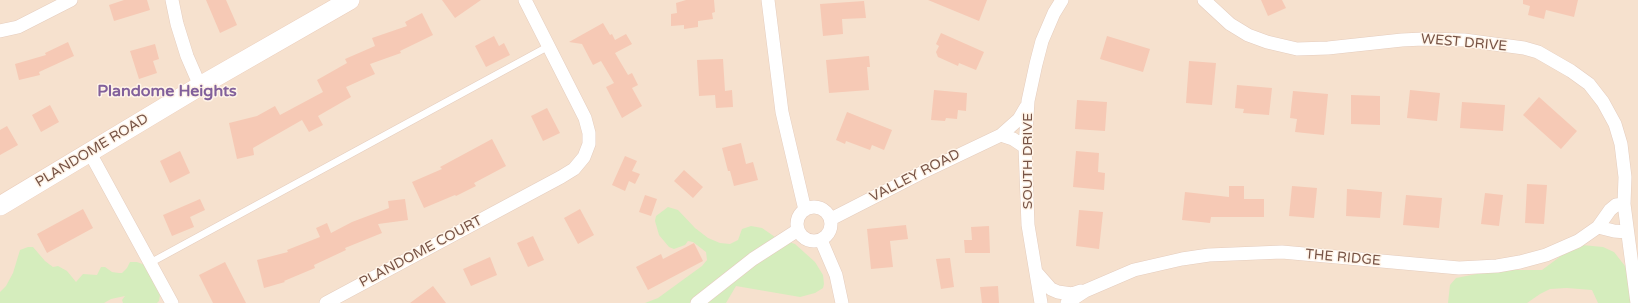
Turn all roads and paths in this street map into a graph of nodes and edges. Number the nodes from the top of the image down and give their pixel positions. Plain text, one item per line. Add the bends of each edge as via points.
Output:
1 (52, 0) edge
2 (71, 0) edge
3 (172, 0) edge
4 (350, 0) edge
5 (525, 0) edge
6 (768, 0) edge
7 (1062, 0) edge
8 (1204, 0) edge
9 (38, 16) junction
10 (0, 31) edge
11 (549, 46) junction
12 (200, 86) junction
13 (1028, 101) junction
14 (1001, 135) junction
15 (1025, 147) junction
16 (90, 153) junction
17 (0, 206) edge
18 (805, 210) junction
19 (1625, 210) junction
20 (830, 220) junction
21 (1598, 227) junction
22 (798, 230) junction
23 (1627, 232) junction
24 (821, 240) junction
25 (150, 263) junction
26 (1035, 271) junction
27 (1085, 291) junction
28 (172, 303) edge
29 (326, 303) edge
30 (697, 303) edge
31 (842, 303) edge
32 (1041, 303) edge
33 (1067, 303) edge
34 (1637, 303) edge

1 - 9 street
2 - 9 street
3 - 12 street via 187,56
4 - 12 main road, PLANDOME ROAD
5 - 11 street, PLANDOME COURT
6 - 18 street via 782,112
7 - 13 street, SOUTH DRIVE via 1042,41
8 - 19 street, WEST DRIVE via 1230,24 1248,35 1297,49 1443,39 1524,48 1538,52 1589,84 1603,102 1622,144
9 - 10 street via 18,27
11 - 25 lane
11 - 29 street, PLANDOME COURT via 585,118 589,133 589,144 584,157 574,169
12 - 16 main road, PLANDOME ROAD
13 - 14 street, VALLEY ROAD via 1019,119
13 - 15 street, SOUTH DRIVE
14 - 15 street
14 - 20 street, VALLEY ROAD
15 - 26 street, SOUTH DRIVE via 1028,225
16 - 17 main road, PLANDOME ROAD
16 - 25 street
18 - 20 street via 822,209
18 - 22 street via 798,219
19 - 21 street, THE RIDGE via 1616,205
19 - 23 street, WEST DRIVE
20 - 24 street via 829,233
21 - 23 street
21 - 27 street, THE RIDGE via 1578,241 1546,255 1497,266 1443,267 1282,252 1209,255 1134,270
22 - 24 street via 810,241
22 - 30 street via 753,259
23 - 34 street, WEST DRIVE
24 - 31 street via 836,275
25 - 28 street
26 - 27 street, THE RIDGE via 1051,289 1058,292 1072,294
26 - 32 street, SOUTH DRIVE
27 - 33 street, THE RIDGE

